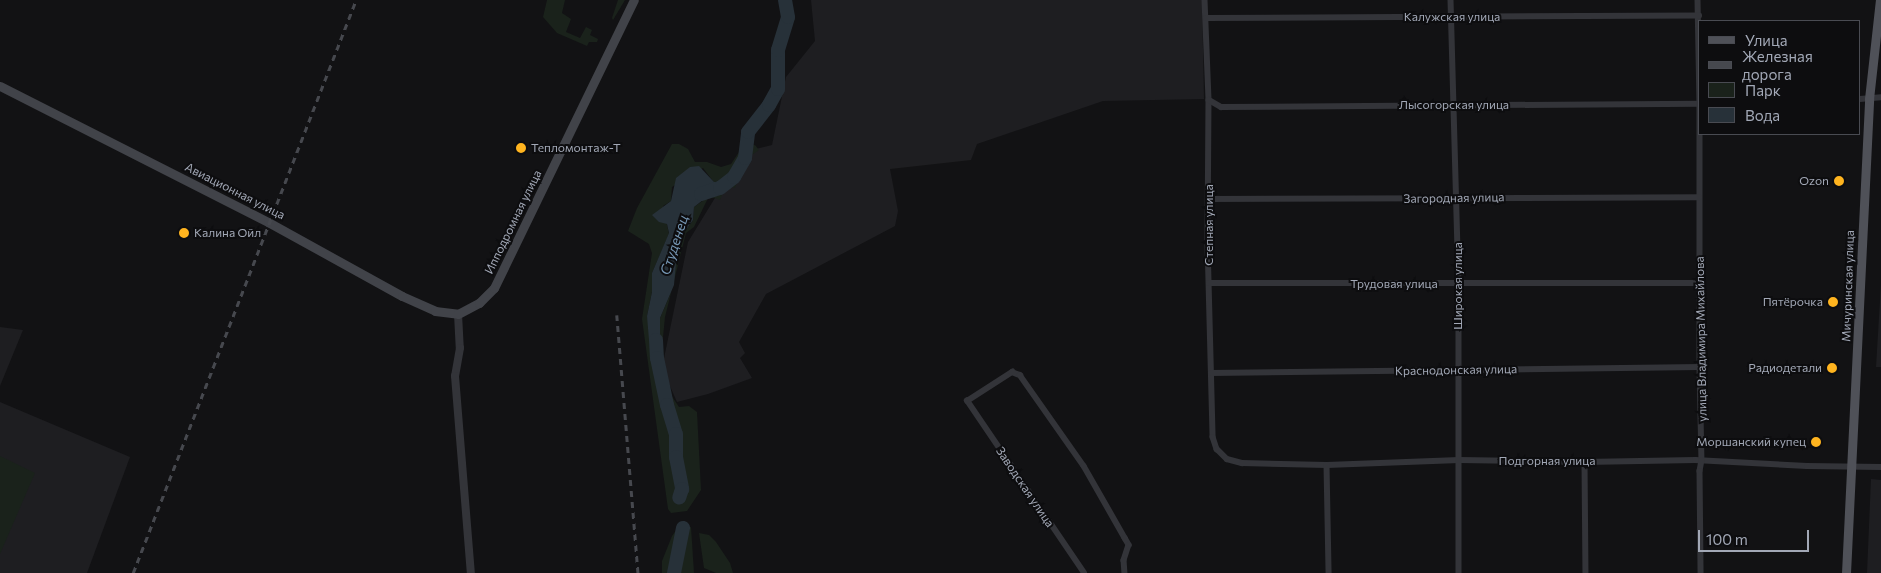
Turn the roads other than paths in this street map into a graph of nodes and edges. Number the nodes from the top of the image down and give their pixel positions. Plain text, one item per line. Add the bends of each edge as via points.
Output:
1 (634, 0) edge
2 (1205, 0) edge
3 (1451, 0) edge
4 (1698, 0) edge
5 (1880, 0) edge
6 (1699, 15) junction
7 (1452, 17) junction
8 (1206, 18) junction
9 (1699, 20) edge
10 (0, 86) edge
11 (1881, 97) edge
12 (1864, 99) edge
13 (1209, 100) junction
14 (1698, 104) edge
15 (1454, 105) junction
16 (1700, 135) edge
17 (1699, 197) junction
18 (1210, 199) junction
19 (1456, 199) junction
20 (1209, 283) junction
21 (1459, 283) junction
22 (1700, 283) junction
23 (458, 314) junction
24 (1700, 367) junction
25 (1458, 370) junction
26 (1212, 372) junction
27 (1217, 449) joint
28 (1459, 460) junction
29 (1702, 460) junction
30 (1585, 462) junction
31 (1327, 465) junction
32 (1851, 466) junction
33 (1881, 467) edge
34 (471, 573) edge
35 (1084, 573) edge
36 (1125, 573) edge
37 (1329, 573) edge
38 (1459, 573) edge
39 (1586, 573) edge
40 (1701, 573) edge
41 (1846, 573) edge

1 - 23 main road, Ипподромная улица via 494,288 479,303
2 - 8 street, Степная улица
3 - 7 street, Широкая улица
4 - 6 street, улица Владимира Михайлова
5 - 12 main road, Мичуринская улица
6 - 7 street, Калужская улица
6 - 9 street, улица Владимира Михайлова
7 - 8 street, Калужская улица
7 - 15 street, Широкая улица
8 - 13 street, Степная улица
10 - 23 main road, Авиационная улица via 268,222 402,296 435,311
11 - 12 street
12 - 32 main road, Мичуринская улица
13 - 15 street, Лысогорская улица via 1221,107
13 - 18 street, Степная улица
14 - 15 street, Лысогорская улица
15 - 19 street, Широкая улица
16 - 17 street, улица Владимира Михайлова
17 - 19 street, Загородная улица
17 - 22 street, улица Владимира Михайлова
18 - 19 street, Загородная улица
18 - 20 street, Степная улица
19 - 21 street, Широкая улица
20 - 21 street, Трудовая улица
20 - 26 street, Степная улица
21 - 22 street, Трудовая улица
21 - 25 street, Широкая улица
22 - 24 street, улица Владимира Михайлова
23 - 34 street via 460,348 455,376
24 - 25 street, Краснодонская улица
24 - 29 street, улица Владимира Михайлова
25 - 26 street, Краснодонская улица
25 - 28 street, Широкая улица
26 - 27 street, Степная улица via 1213,437
27 - 31 street, Подгорная улица via 1227,459 1242,463
28 - 30 street, Подгорная улица
28 - 31 street, Подгорная улица
28 - 38 street, Широкая улица
29 - 30 street, Подгорная улица
29 - 32 street, Подгорная улица
29 - 40 street, улица Владимира Михайлова
30 - 39 street
31 - 37 street
32 - 33 street, Подгорная улица
32 - 41 main road, Мичуринская улица
35 - 36 street, Заводская улица via 967,401 1012,372 1020,375 1084,466 1125,538 1128,545

